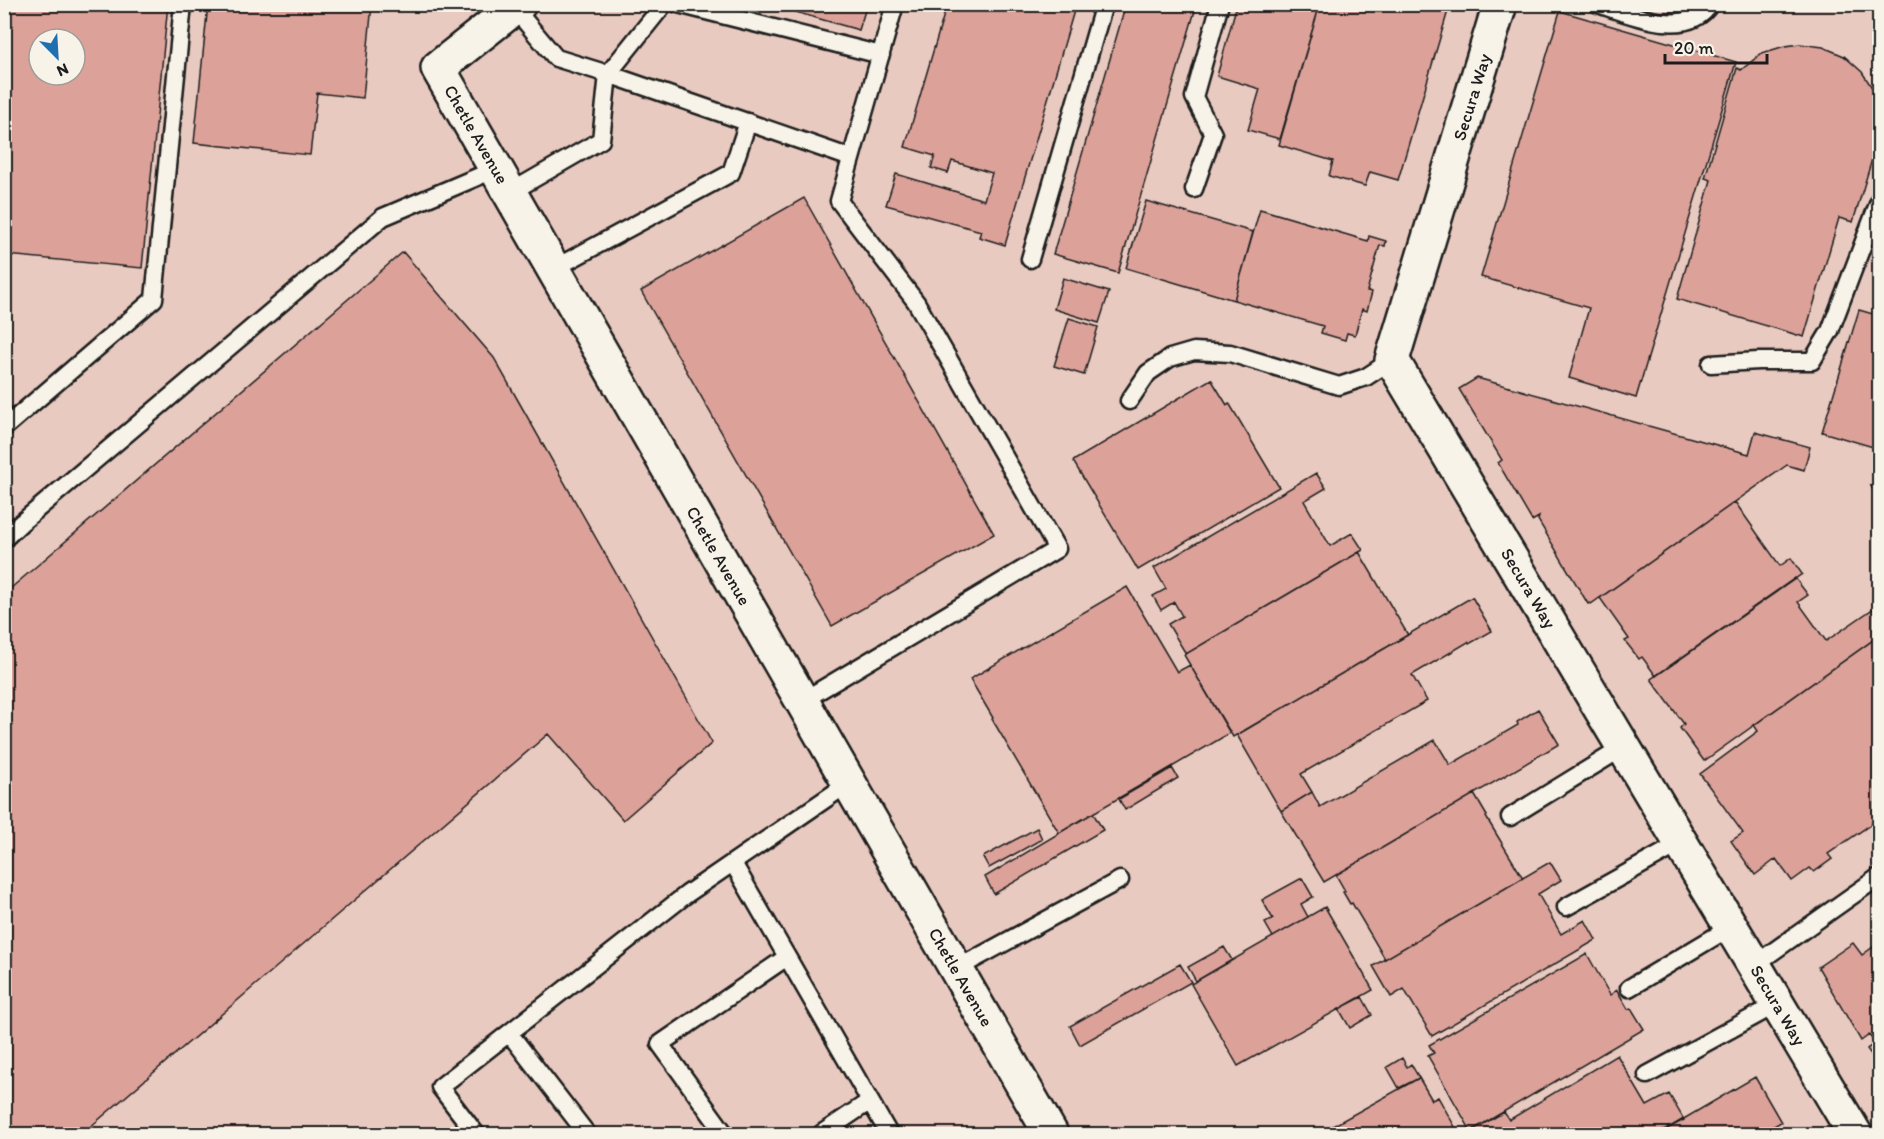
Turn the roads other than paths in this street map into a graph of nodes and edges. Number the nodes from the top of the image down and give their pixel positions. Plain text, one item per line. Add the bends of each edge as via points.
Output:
1 (183, 4) edge
2 (664, 4) edge
3 (678, 4) edge
4 (895, 4) edge
5 (1104, 4) edge
6 (1220, 4) edge
7 (1500, 4) edge
8 (1598, 4) edge
9 (1710, 4) edge
10 (517, 6) edge
11 (881, 55) junction
12 (608, 74) junction
13 (748, 122) junction
14 (851, 158) junction
15 (503, 181) junction
16 (1194, 189) dead end
17 (1880, 199) edge
18 (1030, 259) dead end
19 (553, 269) junction
20 (1392, 360) junction
21 (1711, 364) dead end
22 (1130, 401) dead end
23 (4, 428) edge
24 (4, 539) edge
25 (802, 701) junction
26 (1624, 747) junction
27 (849, 783) junction
28 (1510, 817) dead end
29 (1681, 843) junction
30 (733, 863) junction
31 (1880, 876) edge
32 (1120, 880) dead end
33 (1566, 907) dead end
34 (1731, 927) junction
35 (787, 957) junction
36 (1754, 965) junction
37 (956, 969) junction
38 (1629, 988) dead end
39 (1777, 1004) junction
40 (509, 1033) junction
41 (1647, 1075) dead end
42 (870, 1101) junction
43 (476, 1134) edge
44 (587, 1134) edge
45 (725, 1134) edge
46 (821, 1134) edge
47 (889, 1134) edge
48 (1051, 1134) edge
49 (1855, 1134) edge

1 - 23 lane via 154,299
2 - 12 lane
3 - 11 lane
4 - 11 lane
5 - 18 lane
6 - 16 lane via 1194,97 1213,134
7 - 20 street, Secura Way
8 - 9 lane via 1676,24 1694,19
10 - 12 lane via 556,58
10 - 15 street, Chetle Avenue via 438,68
11 - 14 lane
12 - 13 lane
12 - 15 lane via 601,140
13 - 14 lane
13 - 19 lane via 731,173
14 - 25 lane via 839,201 916,302 1057,549
15 - 19 street, Chetle Avenue
15 - 24 lane via 383,217
17 - 21 lane via 1830,331 1812,361
19 - 25 street, Chetle Avenue
20 - 22 lane via 1366,377 1339,386 1230,353 1194,351 1170,358 1148,373
20 - 26 street, Secura Way
25 - 27 street, Chetle Avenue
26 - 28 lane
26 - 29 street, Secura Way
27 - 30 lane
27 - 37 street, Chetle Avenue
29 - 33 lane
29 - 34 street, Secura Way
30 - 35 lane
30 - 40 lane via 687,894
31 - 36 lane
32 - 37 lane
34 - 36 street, Secura Way
34 - 38 lane
35 - 42 lane
35 - 45 lane via 660,1044
36 - 39 street, Secura Way
37 - 48 street, Chetle Avenue
39 - 41 lane
39 - 49 street, Secura Way
40 - 43 lane via 441,1087
40 - 44 lane
42 - 46 lane
42 - 47 lane

